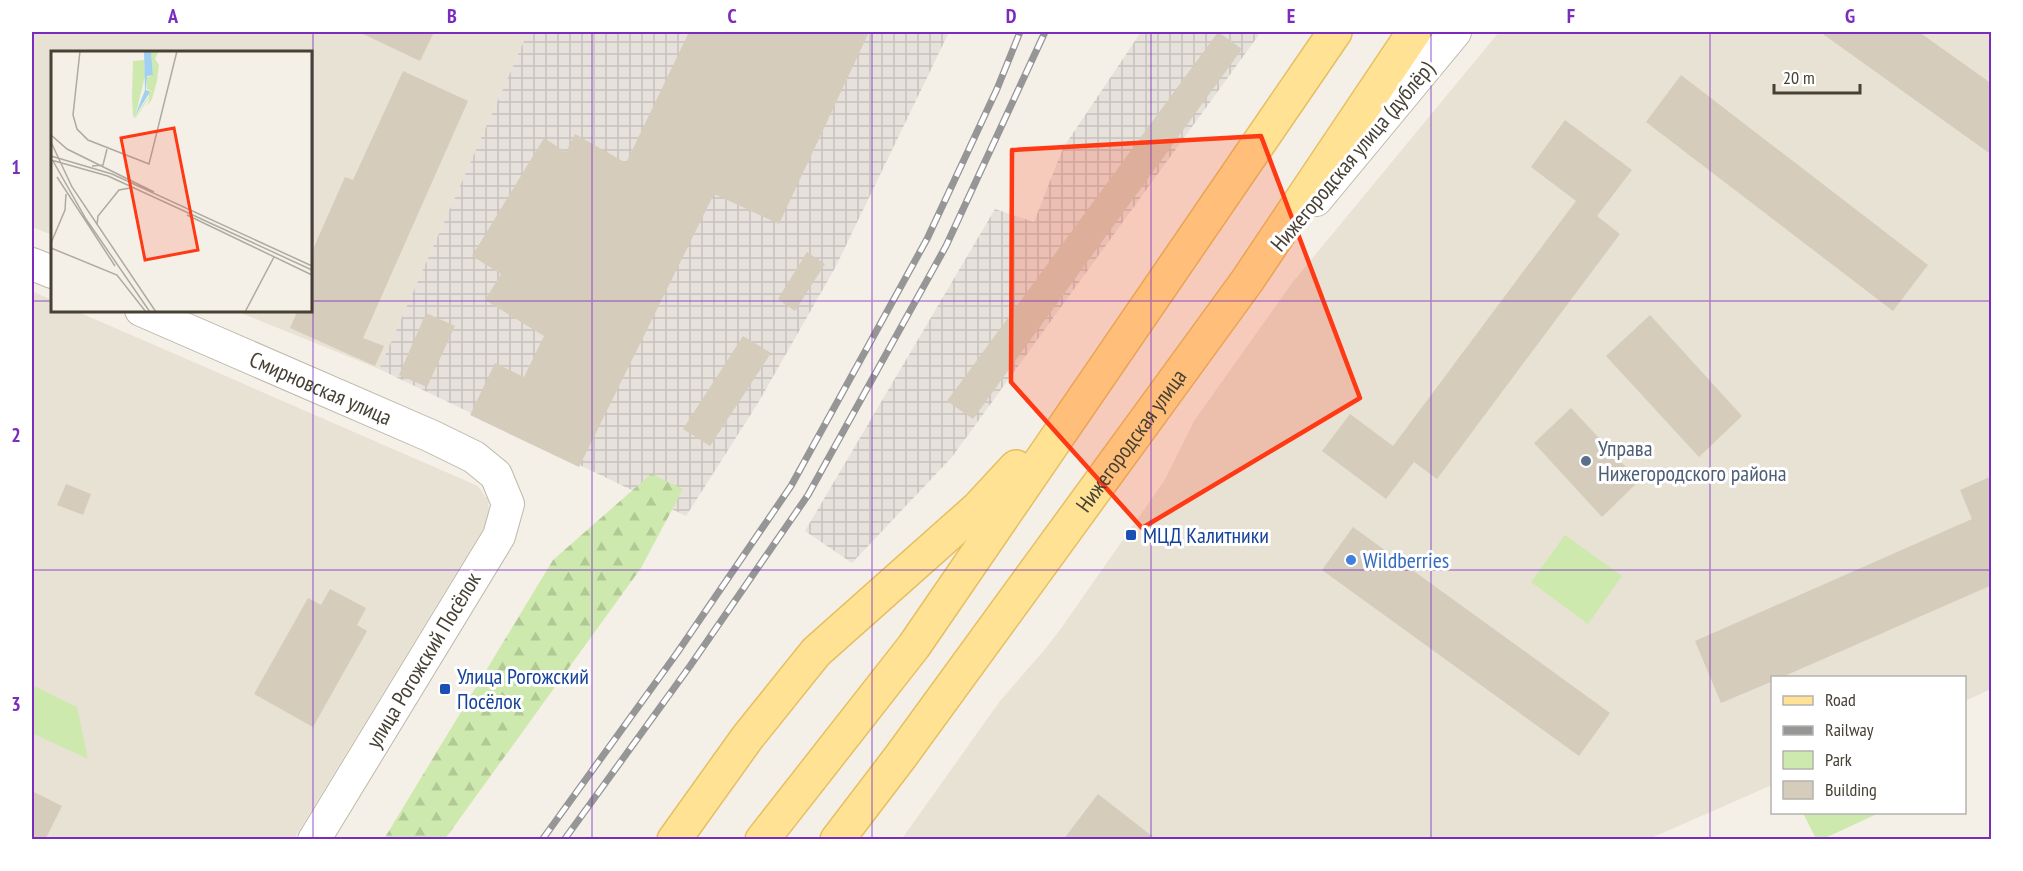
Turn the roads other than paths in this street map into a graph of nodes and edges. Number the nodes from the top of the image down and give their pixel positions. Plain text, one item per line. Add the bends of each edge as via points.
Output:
1 (1335, 32) edge
2 (1414, 32) edge
3 (1455, 32) edge
4 (32, 264) edge
5 (51, 273) edge
6 (1247, 281) junction
7 (146, 312) edge
8 (1099, 377) junction
9 (496, 475) joint
10 (901, 756) junction
11 (314, 840) edge
12 (674, 840) edge
13 (762, 840) edge
14 (837, 840) edge
15 (856, 840) edge

1 - 8 main road
2 - 6 main road, Нижегородская улица
3 - 6 street, Нижегородская улица (дублёр)
4 - 5 street
6 - 10 main road, Нижегородская улица
7 - 9 street, Смирновская улица via 431,436 474,457
8 - 12 main road via 978,508 816,652 747,738
8 - 13 main road via 914,646
9 - 11 street, улица Рогожский Посёлок via 508,504 499,536
10 - 14 main road, Нижегородская улица
10 - 15 main road

